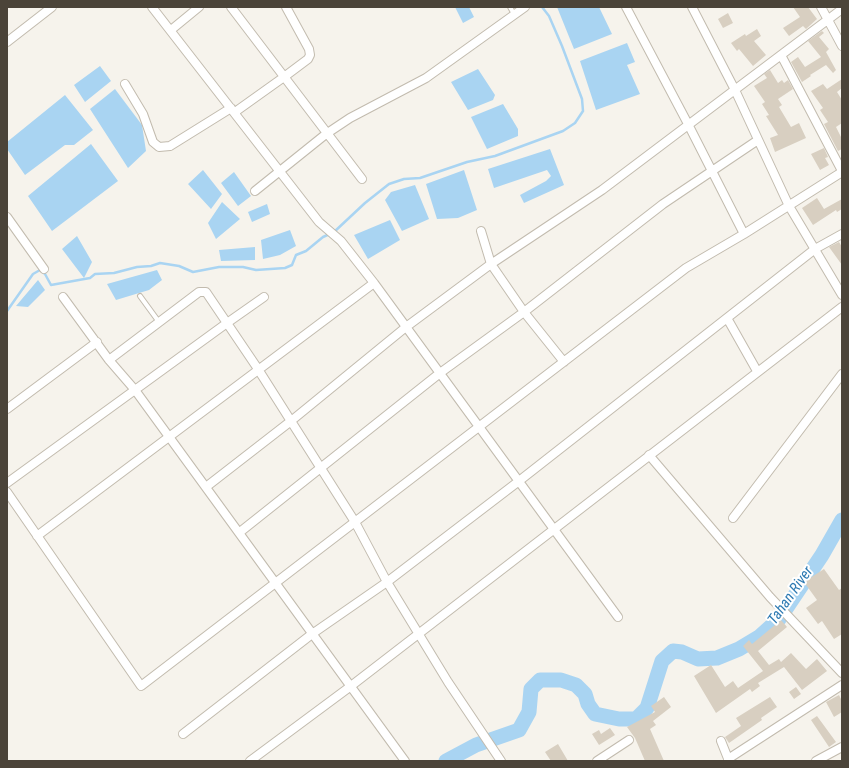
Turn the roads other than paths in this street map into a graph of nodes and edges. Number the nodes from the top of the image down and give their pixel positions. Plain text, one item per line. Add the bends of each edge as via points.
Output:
1 (52, 7) edge
2 (152, 7) edge
3 (199, 7) edge
4 (231, 7) edge
5 (286, 7) edge
6 (525, 7) edge
7 (626, 7) edge
8 (692, 7) edge
9 (821, 7) edge
10 (842, 9) edge
11 (512, 11) edge
12 (828, 20) junction
13 (171, 30) junction
14 (7, 42) edge
15 (842, 46) edge
16 (781, 55) junction
17 (284, 77) junction
18 (124, 84) dead end
19 (735, 90) junction
20 (233, 110) junction
21 (688, 124) junction
22 (326, 134) junction
23 (758, 140) junction
24 (712, 171) junction
25 (280, 172) junction
26 (842, 172) edge
27 (362, 179) dead end
28 (255, 191) dead end
29 (789, 206) junction
30 (7, 217) edge
31 (481, 231) dead end
32 (744, 234) junction
33 (842, 234) edge
34 (815, 249) junction
35 (491, 264) junction
36 (44, 269) dead end
37 (374, 283) junction
38 (842, 295) edge
39 (140, 296) dead end
40 (63, 297) dead end
41 (264, 297) dead end
42 (842, 307) edge
43 (524, 312) junction
44 (726, 318) junction
45 (159, 322) junction
46 (226, 323) junction
47 (406, 326) junction
48 (97, 342) junction
49 (109, 360) junction
50 (564, 362) junction
51 (259, 370) junction
52 (757, 371) junction
53 (440, 373) junction
54 (842, 374) edge
55 (135, 390) junction
56 (7, 409) edge
57 (291, 421) junction
58 (480, 428) junction
59 (169, 436) junction
60 (649, 455) junction
61 (321, 468) junction
62 (519, 482) junction
63 (7, 483) edge
64 (206, 487) junction
65 (7, 492) edge
66 (733, 518) dead end
67 (355, 522) junction
68 (554, 529) junction
69 (240, 532) junction
70 (37, 536) junction
71 (276, 582) junction
72 (387, 582) junction
73 (618, 617) dead end
74 (419, 633) junction
75 (312, 634) junction
76 (842, 673) edge
77 (842, 685) edge
78 (351, 686) junction
79 (183, 734) dead end
80 (630, 740) dead end
81 (722, 741) dead end
82 (842, 747) edge
83 (729, 760) edge
84 (250, 761) edge
85 (405, 761) edge
86 (501, 761) edge
87 (597, 761) edge
88 (816, 761) edge

1 - 14 street
2 - 13 street
3 - 13 street
4 - 17 street
5 - 17 street via 310,55
6 - 11 street
7 - 21 street
8 - 19 street
9 - 12 street
10 - 12 street
11 - 22 street via 426,78 350,118
12 - 15 street
12 - 16 street
13 - 20 street
16 - 19 street
16 - 26 street
17 - 20 street
17 - 22 street
18 - 20 street via 142,114 153,142 159,147 170,146
19 - 21 street
19 - 23 street
20 - 25 street
21 - 24 street
21 - 35 street via 602,190
22 - 25 street
22 - 27 street
23 - 24 street
23 - 29 street
24 - 32 street
24 - 43 street via 663,204
25 - 28 street
25 - 37 street via 319,222 341,241
26 - 29 street
29 - 32 street
29 - 34 street
30 - 36 street
31 - 35 street
32 - 50 street via 686,268
33 - 34 street
34 - 38 street
34 - 44 street
35 - 43 street
35 - 47 street
37 - 47 street
37 - 51 street
39 - 45 lane
40 - 48 street
41 - 46 street
42 - 52 street
43 - 50 street
43 - 53 street
44 - 52 street
44 - 62 street
45 - 46 street via 203,290
45 - 49 street
46 - 51 street
46 - 55 street
47 - 53 street
47 - 57 street
48 - 49 street
48 - 56 street
49 - 55 street
50 - 58 street
51 - 57 street
51 - 59 street
52 - 60 street
53 - 58 street
53 - 61 street
54 - 66 street
55 - 59 street
55 - 63 street
57 - 61 street
57 - 64 street
58 - 62 street
58 - 67 street
59 - 64 street
59 - 70 street
60 - 68 street
60 - 76 street via 770,597
61 - 67 street
61 - 69 street
62 - 68 street
62 - 72 street
64 - 69 street
65 - 70 street
67 - 71 street
67 - 72 street
68 - 73 street
68 - 74 street
69 - 71 street
70 - 71 street via 141,686
71 - 75 street
72 - 74 street
72 - 75 street
74 - 78 street
74 - 86 street via 448,682
75 - 78 street
75 - 79 street
77 - 83 street
78 - 84 street
78 - 85 street
80 - 87 street
81 - 83 street
82 - 88 street

